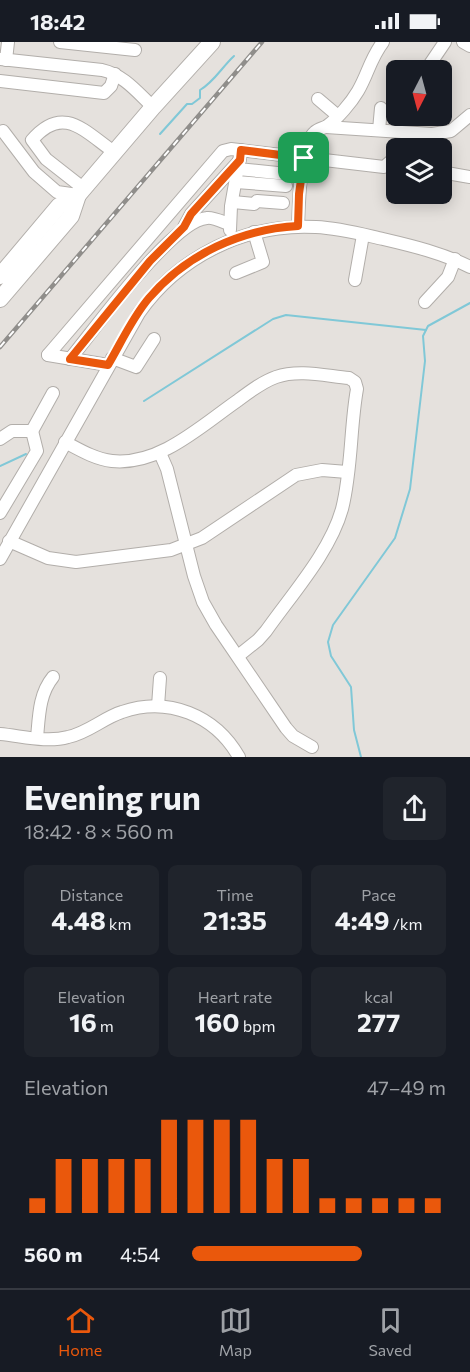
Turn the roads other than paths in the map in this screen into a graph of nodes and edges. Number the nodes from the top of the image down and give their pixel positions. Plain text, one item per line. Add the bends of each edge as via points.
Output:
1 (8, 42) edge
2 (60, 42) edge
3 (383, 42) edge
4 (445, 42) edge
5 (463, 42) edge
6 (209, 43) edge
7 (470, 46) edge
8 (104, 47) junction
9 (135, 50) dead end
10 (3, 59) edge
11 (433, 60) edge
12 (102, 70) junction
13 (115, 74) junction
14 (0, 81) edge
15 (318, 99) dead end
16 (153, 107) junction
17 (381, 108) dead end
18 (470, 115) edge
19 (338, 116) junction
20 (326, 127) junction
21 (379, 130) junction
22 (3, 131) dead end
23 (114, 152) junction
24 (304, 158) junction
25 (240, 159) junction
26 (386, 165) edge
27 (452, 174) edge
28 (470, 177) edge
29 (236, 182) junction
30 (81, 191) junction
31 (233, 202) junction
32 (283, 203) dead end
33 (229, 224) junction
34 (298, 226) junction
35 (184, 227) junction
36 (254, 232) junction
37 (363, 235) junction
38 (231, 240) junction
39 (40, 254) junction
40 (455, 259) junction
41 (470, 267) edge
42 (2, 269) edge
43 (236, 273) dead end
44 (355, 280) dead end
45 (0, 290) edge
46 (0, 299) edge
47 (425, 302) dead end
48 (154, 339) dead end
49 (70, 359) junction
50 (110, 362) junction
51 (54, 393) dead end
52 (32, 431) junction
53 (0, 439) edge
54 (65, 442) junction
55 (160, 453) junction
56 (347, 472) junction
57 (0, 513) edge
58 (9, 541) junction
59 (186, 546) junction
60 (0, 559) edge
61 (238, 656) junction
62 (53, 677) dead end
63 (160, 678) dead end
64 (158, 706) junction
65 (0, 734) edge
66 (37, 738) junction
67 (312, 747) dead end
68 (239, 757) edge

1 - 10 street
2 - 8 street
3 - 19 street via 358,91
4 - 11 street
5 - 7 street
6 - 16 main road
8 - 9 street
8 - 12 street
10 - 12 street
12 - 13 street
13 - 14 street via 104,93
13 - 16 street
15 - 19 street
16 - 23 main road
17 - 21 street
18 - 21 street via 451,131 432,134
19 - 20 street
20 - 21 street
20 - 24 street via 314,133
22 - 30 street via 34,172 57,192
23 - 30 main road
23 - 30 street via 71,122 58,121 32,140 46,159
24 - 25 street
24 - 26 street
24 - 34 street
25 - 29 street
25 - 29 street via 287,180
25 - 35 street
25 - 49 street via 231,148 223,151 48,355
27 - 28 street
29 - 31 street
30 - 39 main road via 72,216
30 - 42 main road via 59,206
31 - 32 street
31 - 33 street
33 - 35 street via 207,218
33 - 38 street
34 - 36 street
34 - 37 street
35 - 49 street via 150,261
36 - 38 street
36 - 43 street via 263,262
37 - 40 street
37 - 44 street
38 - 50 street via 181,267 159,288
39 - 42 main road via 29,256 17,268
39 - 46 main road
40 - 41 street
40 - 47 street via 448,277
42 - 45 main road via 8,280
48 - 50 street via 136,367
49 - 50 street
50 - 54 street
51 - 52 street
52 - 53 street via 12,431
52 - 57 street via 37,451
54 - 55 street via 112,461 137,460
54 - 58 street
55 - 56 street via 277,377 307,374 349,378 357,388
55 - 59 street
56 - 59 street via 322,470 296,475
56 - 61 street via 342,509 326,546 266,631
58 - 59 street via 48,558 76,562
58 - 60 street
59 - 61 street via 203,602
61 - 67 street via 286,728
62 - 66 street via 41,699
63 - 64 street
64 - 66 street via 123,711 77,735
64 - 68 street via 205,720 227,738
65 - 66 street

